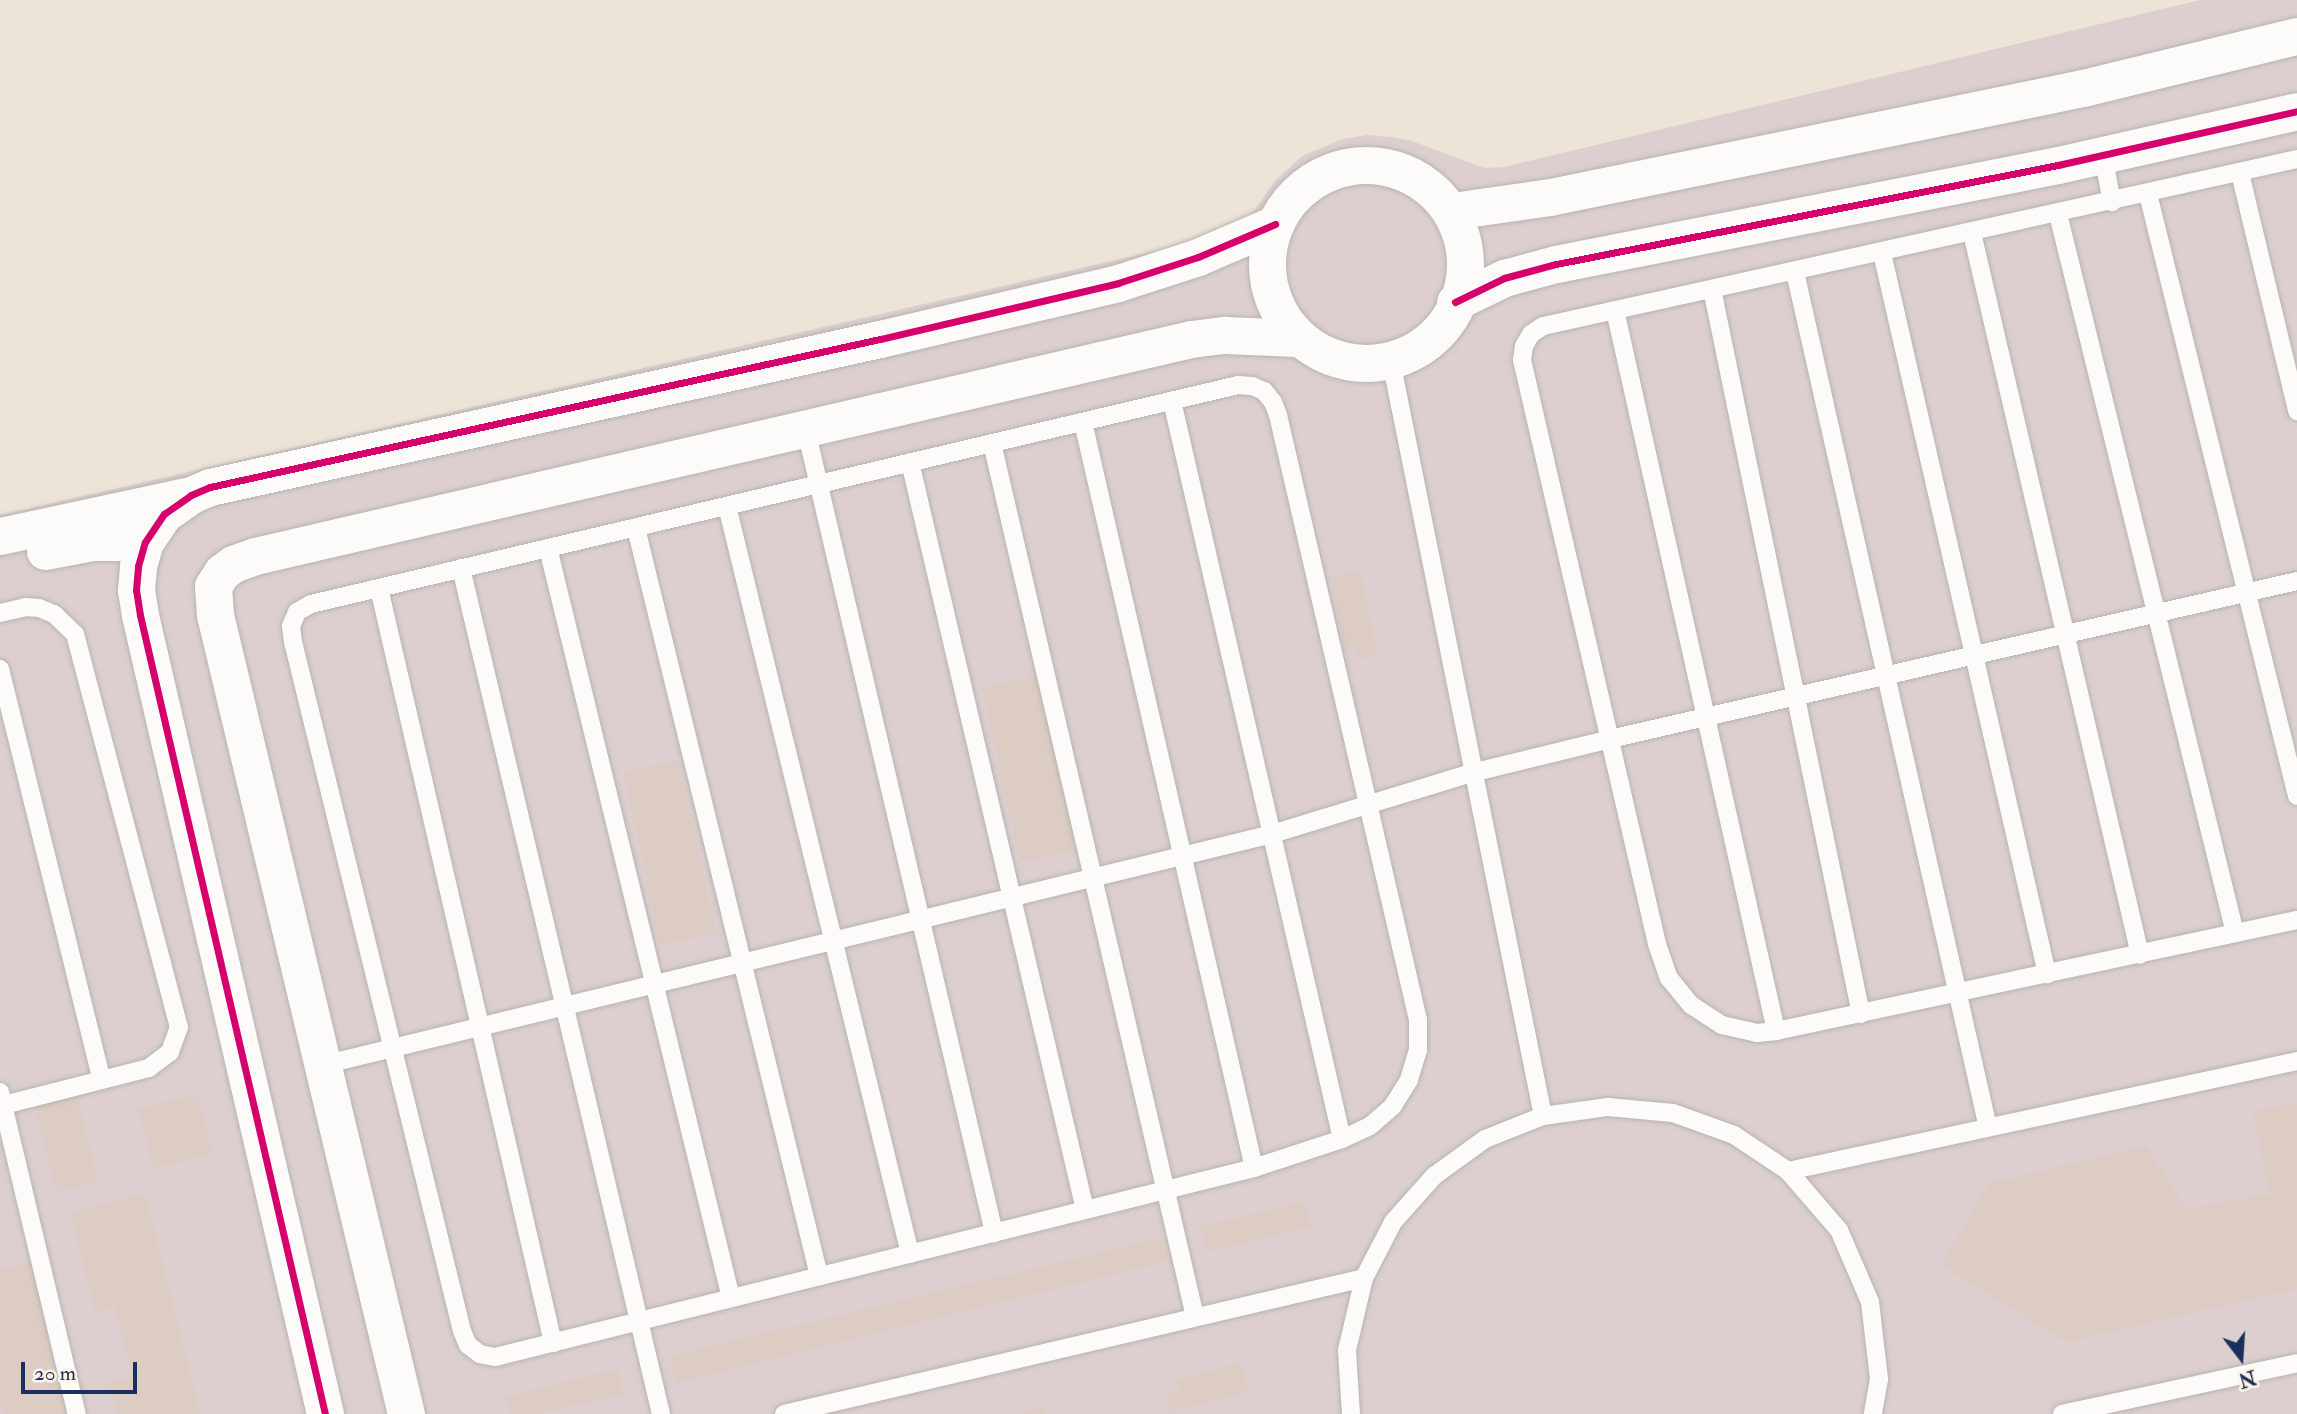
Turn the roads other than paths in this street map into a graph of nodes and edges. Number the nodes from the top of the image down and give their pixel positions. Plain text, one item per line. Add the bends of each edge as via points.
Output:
1 (2297, 36) edge
2 (2297, 111) edge
3 (2103, 155) junction
4 (2297, 159) edge
5 (2240, 173) junction
6 (2148, 194) junction
7 (2112, 202) junction
8 (1452, 211) junction
9 (2058, 214) junction
10 (1275, 224) junction
11 (1972, 233) junction
12 (1882, 253) junction
13 (1795, 271) junction
14 (1712, 289) junction
15 (1455, 302) junction
16 (1615, 310) junction
17 (1295, 338) junction
18 (1391, 361) junction
19 (1172, 401) junction
20 (2297, 411) edge
21 (1083, 422) junction
22 (806, 430) junction
23 (992, 443) junction
24 (910, 462) junction
25 (820, 484) junction
26 (191, 495) junction
27 (727, 506) junction
28 (636, 528) junction
29 (0, 536) edge
30 (145, 542) junction
31 (548, 548) junction
32 (0, 562) edge
33 (461, 568) junction
34 (2297, 581) edge
35 (379, 588) junction
36 (2246, 592) junction
37 (0, 613) edge
38 (2156, 613) junction
39 (2065, 635) junction
40 (1974, 656) junction
41 (0, 669) edge
42 (1886, 676) junction
43 (1796, 697) junction
44 (1706, 719) junction
45 (1610, 739) junction
46 (1475, 772) junction
47 (2297, 796) edge
48 (1367, 803) junction
49 (1272, 834) junction
50 (1183, 855) junction
51 (1093, 877) junction
52 (1012, 897) junction
53 (921, 919) junction
54 (2297, 920) edge
55 (2235, 933) junction
56 (833, 941) junction
57 (2140, 954) junction
58 (742, 963) junction
59 (2047, 974) junction
60 (655, 985) junction
61 (1957, 994) junction
62 (564, 1006) junction
63 (1861, 1014) junction
64 (480, 1027) junction
65 (1776, 1031) junction
66 (392, 1048) junction
67 (2297, 1061) edge
68 (323, 1065) junction
69 (103, 1080) junction
70 (1, 1101) edge
71 (1543, 1116) junction
72 (1988, 1128) junction
73 (1342, 1139) junction
74 (1254, 1168) junction
75 (1788, 1171) junction
76 (1166, 1190) junction
77 (1085, 1210) junction
78 (993, 1233) junction
79 (910, 1254) junction
80 (819, 1276) junction
81 (1364, 1278) junction
82 (731, 1298) junction
83 (1195, 1317) junction
84 (638, 1321) junction
85 (553, 1343) junction
86 (2297, 1363) edge
87 (77, 1414) edge
88 (325, 1414) edge
89 (406, 1414) edge
90 (661, 1414) edge
91 (784, 1414) edge
92 (1351, 1414) edge
93 (1873, 1414) edge
94 (2062, 1414) edge

1 - 8 street via 2033,99 1521,203
2 - 3 street
3 - 7 lane
3 - 15 street via 1543,267 1504,278
4 - 5 lane
5 - 6 lane
5 - 20 lane
6 - 7 lane
6 - 36 lane
7 - 9 lane
8 - 10 street via 1423,180 1382,164 1360,164 1338,168 1301,189
8 - 15 street via 1461,256
9 - 11 lane
9 - 38 lane
10 - 17 street via 1268,267 1278,304
10 - 26 street via 1198,257 1118,283 210,487
11 - 12 lane
11 - 39 lane
12 - 13 lane
12 - 40 lane
13 - 14 lane
13 - 42 lane
14 - 16 lane
14 - 43 lane
15 - 18 street via 1430,339
16 - 44 lane
16 - 45 lane via 1543,326 1527,340 1522,360
17 - 18 street via 1329,359 1370,365
17 - 22 street via 1226,335 1191,339
18 - 46 lane
19 - 21 lane
19 - 48 lane via 1252,386 1273,402
19 - 49 lane
21 - 23 lane
21 - 50 lane
22 - 25 lane
22 - 68 street via 255,556 222,572 213,586 215,615
23 - 24 lane
23 - 51 lane
24 - 25 lane
24 - 52 lane
25 - 27 lane
25 - 53 lane
26 - 29 street
26 - 30 street via 164,514
27 - 28 lane
27 - 56 lane
28 - 31 lane
28 - 58 lane
30 - 32 street via 92,542
30 - 88 street via 136,590 140,615
31 - 33 lane
31 - 60 lane
33 - 35 lane
33 - 62 lane
34 - 36 lane
35 - 64 lane
35 - 66 lane via 311,604 297,612 290,626
36 - 38 lane
36 - 47 lane
37 - 69 lane via 39,608 54,614 75,634 177,1014 176,1040 161,1061
38 - 39 lane
38 - 55 lane
39 - 40 lane
39 - 57 lane
40 - 42 lane
40 - 59 lane
41 - 69 lane
42 - 43 lane
42 - 61 lane
43 - 44 lane
43 - 63 lane
44 - 45 lane
44 - 65 lane
45 - 46 lane
45 - 65 lane via 1657,944 1669,978 1691,1005 1722,1024 1756,1033
46 - 48 lane
46 - 71 lane
48 - 49 lane
48 - 73 lane via 1418,1020 1418,1050 1409,1080 1392,1106 1370,1126
49 - 50 lane
49 - 73 lane
50 - 51 lane
50 - 74 lane
51 - 52 lane
51 - 76 lane
52 - 53 lane
52 - 77 lane
53 - 56 lane
53 - 78 lane
54 - 55 lane
55 - 57 lane
56 - 58 lane
56 - 79 lane
57 - 59 lane
58 - 60 lane
58 - 80 lane
59 - 61 lane
60 - 62 lane
60 - 82 lane
61 - 63 lane
61 - 72 lane
62 - 64 lane
62 - 84 lane
63 - 65 lane
64 - 66 lane
64 - 85 lane
66 - 68 lane
66 - 85 lane via 468,1345 495,1357
67 - 72 lane
68 - 89 street
69 - 70 lane
70 - 87 lane
71 - 75 lane via 1608,1107 1672,1113 1734,1135
71 - 81 lane via 1485,1139 1434,1176 1393,1222
72 - 75 lane
73 - 74 lane
74 - 76 lane
75 - 93 lane via 1839,1230 1870,1302 1879,1379
76 - 77 lane
76 - 83 lane
77 - 78 lane
78 - 79 lane
79 - 80 lane
80 - 82 lane
81 - 83 lane
81 - 92 lane via 1347,1350
82 - 84 lane
83 - 91 lane
84 - 85 lane
84 - 90 lane
86 - 94 lane

